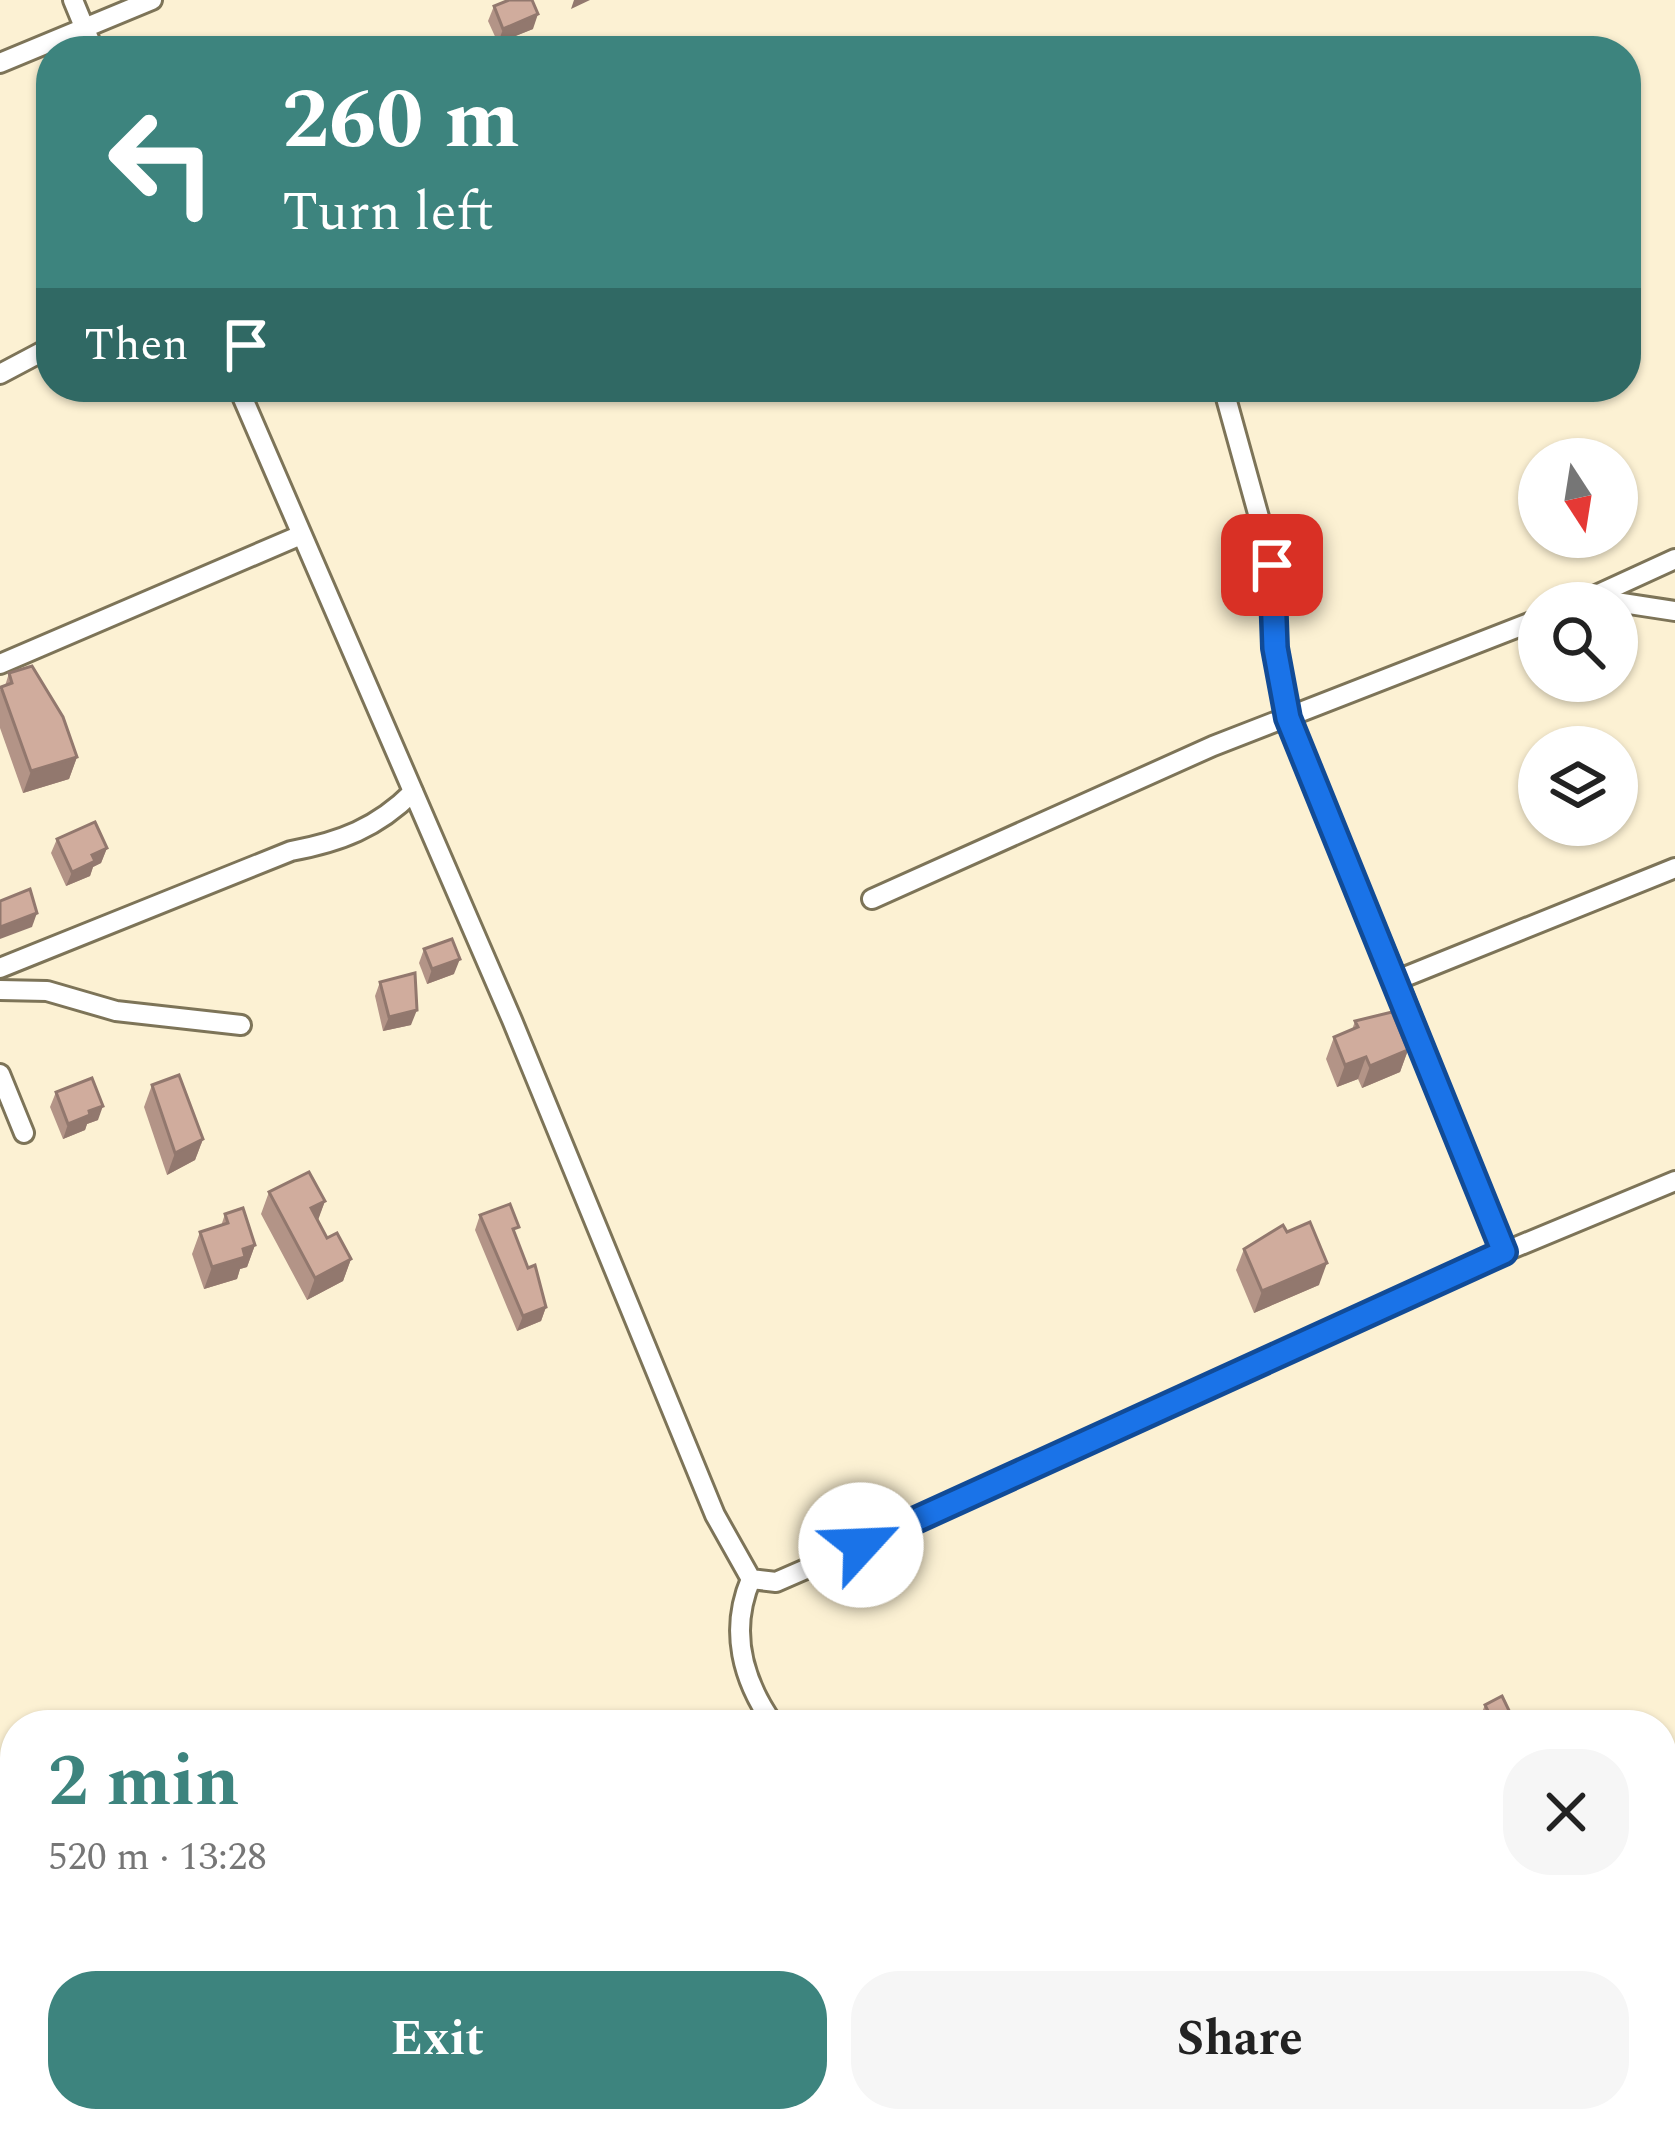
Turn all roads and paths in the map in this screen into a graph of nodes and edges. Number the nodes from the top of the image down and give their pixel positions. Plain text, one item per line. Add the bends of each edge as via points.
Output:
1 (73, 0) edge
2 (152, 0) edge
3 (85, 29) junction
4 (69, 36) edge
5 (88, 36) edge
6 (36, 51) edge
7 (4, 65) edge
8 (36, 355) edge
9 (0, 374) edge
10 (244, 402) edge
11 (1227, 402) edge
12 (301, 536) junction
13 (1675, 559) edge
14 (1626, 582) edge
15 (1638, 607) edge
16 (1675, 611) edge
17 (1518, 627) edge
18 (0, 664) edge
19 (1288, 718) junction
20 (412, 792) junction
21 (1675, 868) edge
22 (872, 899) dead end
23 (0, 968) edge
24 (1397, 980) junction
25 (0, 990) edge
26 (241, 1025) dead end
27 (0, 1074) edge
28 (25, 1133) dead end
29 (1675, 1181) edge
30 (1504, 1252) junction
31 (752, 1579) junction
32 (763, 1710) edge

1 - 3 street
2 - 3 street
3 - 4 street
3 - 5 street
6 - 7 street
8 - 9 street
10 - 12 street
11 - 19 street via 1272,565
12 - 18 street
12 - 20 street
13 - 14 street
15 - 16 street
17 - 19 street
19 - 22 street
19 - 24 street
20 - 23 street via 391,814 340,842 291,851
20 - 31 street via 715,1515
21 - 24 street
24 - 30 street
25 - 26 street
27 - 28 street
29 - 30 street
30 - 31 street via 776,1582
31 - 32 street via 739,1608 741,1649

